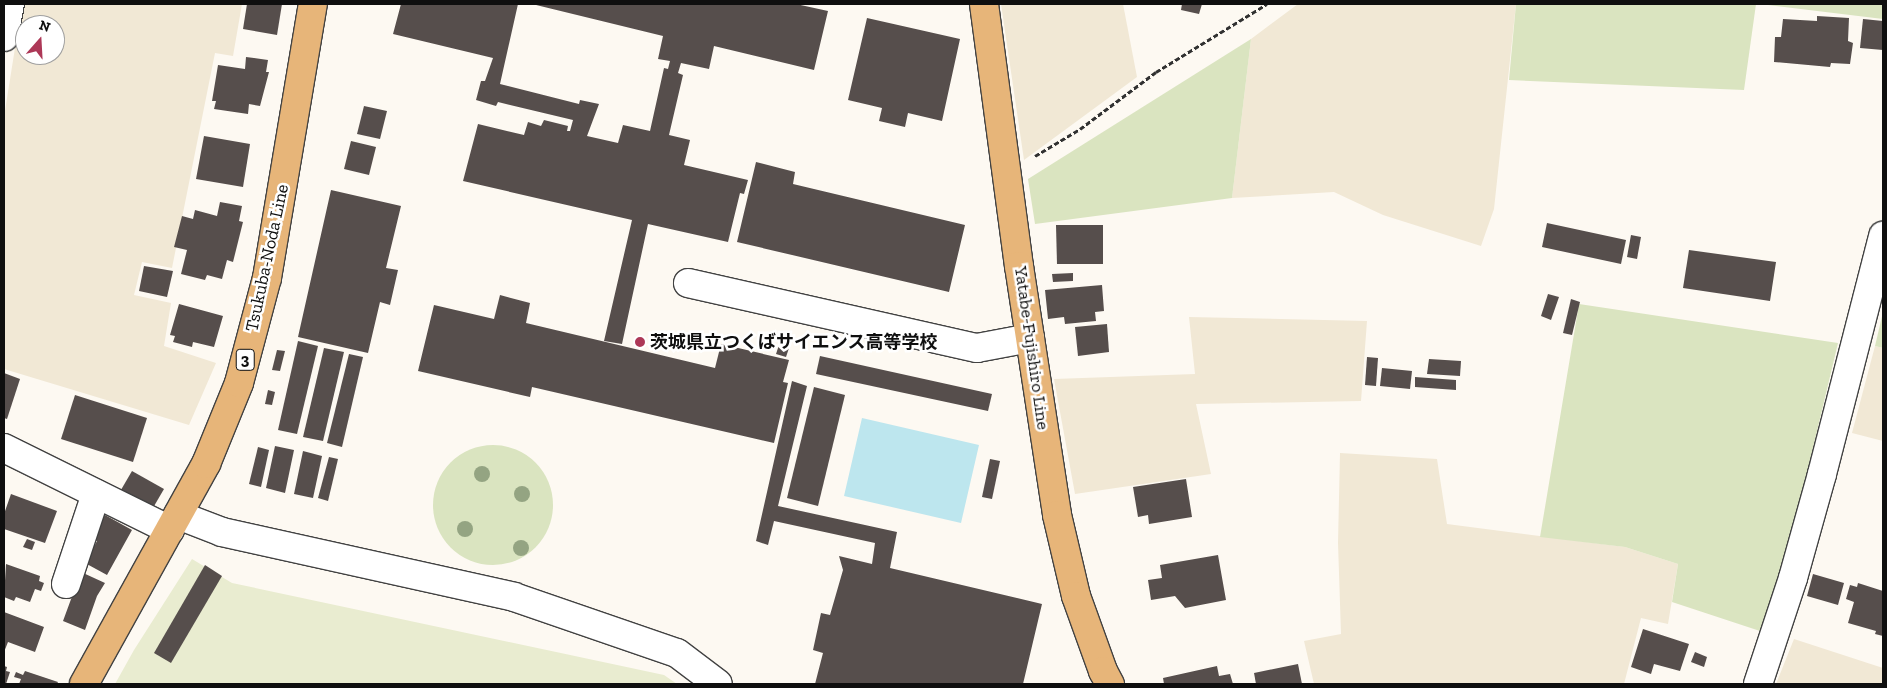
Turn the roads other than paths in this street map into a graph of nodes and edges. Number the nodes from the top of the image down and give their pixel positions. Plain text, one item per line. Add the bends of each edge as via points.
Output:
1 (10, 4) edge
2 (314, 4) edge
3 (984, 4) edge
4 (4, 37) edge
5 (1883, 236) edge
6 (688, 283) dead end
7 (1030, 338) junction
8 (5, 454) edge
9 (96, 494) junction
10 (174, 522) junction
11 (66, 584) dead end
12 (84, 684) edge
13 (718, 684) edge
14 (1110, 684) edge
15 (1758, 684) edge

1 - 4 street
2 - 10 main road, Tsukuba-Noda Line / 3 via 267,278 252,335 239,383 210,455
3 - 7 main road, Yatabe-Fujishiro Line
5 - 15 street via 1793,578
6 - 7 street via 976,348
7 - 14 main road, Yatabe-Fujishiro Line via 1057,515 1076,596
8 - 9 street
9 - 10 street
9 - 11 street
10 - 12 main road, Tsukuba-Noda Line / 3
10 - 13 street via 514,597 677,653

